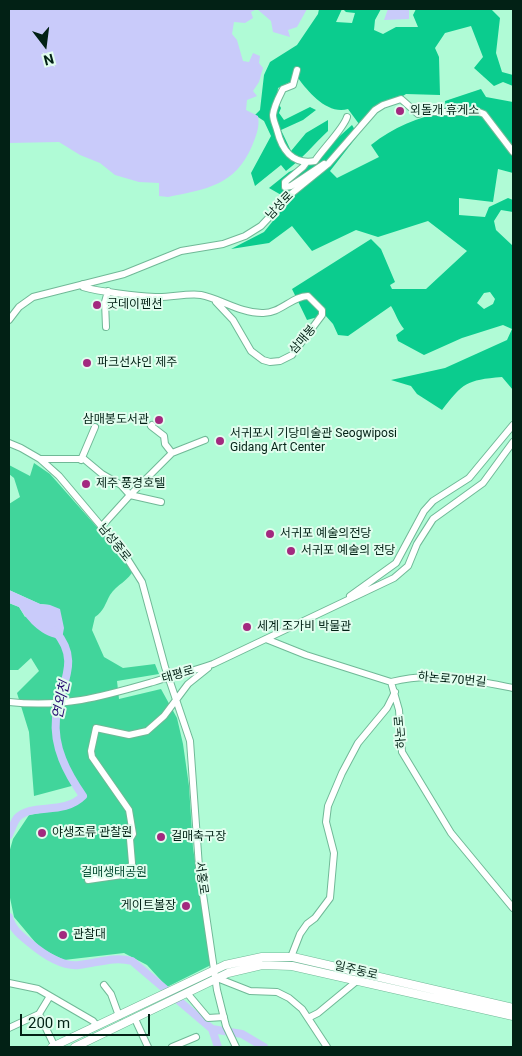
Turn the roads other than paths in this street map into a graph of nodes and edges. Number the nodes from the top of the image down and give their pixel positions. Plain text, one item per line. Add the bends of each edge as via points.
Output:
1 (297, 70) dead end
2 (346, 117) dead end
3 (513, 152) edge
4 (306, 163) junction
5 (328, 164) junction
6 (83, 284) junction
7 (108, 291) junction
8 (216, 302) junction
9 (9, 320) edge
10 (106, 327) dead end
11 (152, 425) dead end
12 (513, 425) edge
13 (95, 427) dead end
14 (204, 440) dead end
15 (513, 442) edge
16 (9, 443) edge
17 (172, 453) junction
18 (40, 459) junction
19 (81, 460) junction
20 (130, 495) junction
21 (161, 502) dead end
22 (102, 527) junction
23 (336, 605) junction
24 (266, 639) junction
25 (213, 664) junction
26 (169, 677) junction
27 (391, 682) junction
28 (513, 688) edge
29 (395, 692) junction
30 (177, 700) junction
31 (9, 702) edge
32 (88, 880) dead end
33 (513, 908) edge
34 (291, 957) junction
35 (214, 970) junction
36 (216, 979) junction
37 (358, 980) junction
38 (202, 982) junction
39 (10, 985) edge
40 (104, 985) dead end
41 (187, 993) junction
42 (50, 996) junction
43 (513, 1008) edge
44 (39, 1014) junction
45 (134, 1015) junction
46 (119, 1016) junction
47 (513, 1016) edge
48 (224, 1017) junction
49 (308, 1018) junction
50 (97, 1026) junction
51 (9, 1028) edge
52 (196, 1037) dead end
53 (54, 1047) edge
54 (75, 1047) edge
55 (148, 1047) edge
56 (172, 1047) edge
57 (236, 1047) edge
58 (327, 1047) edge

1 - 4 street via 293,85 283,89 273,117 281,144 292,159
2 - 4 street via 343,127 314,161
3 - 5 street, 남성로 via 484,114 418,114 401,99 375,110
4 - 5 street via 285,182 285,187 318,166
5 - 6 street, 남성로 via 291,194 261,226 239,240 181,250 124,274
6 - 7 street, 삼매봉
6 - 9 street, 남성로 via 33,297
7 - 8 street, 삼매봉 via 155,297 199,295
7 - 10 street
8 - 8 street, 삼매봉 via 233,320 251,351 270,362 292,355 322,315 322,310 308,296 302,296 276,311 261,314
11 - 17 street via 164,436 165,444
12 - 23 street, 태평로 via 474,473 424,511 396,563
13 - 19 street
14 - 17 street
15 - 23 street, 태평로 via 483,483 433,519 401,574
16 - 18 street, 남성중로
17 - 20 street
18 - 19 street
18 - 22 street, 남성중로
19 - 20 street via 121,485
20 - 21 street
20 - 22 street
22 - 26 street, 남성중로 via 142,582
23 - 24 street, 태평로
24 - 25 street, 태평로
24 - 27 street
25 - 26 street, 태평로
25 - 30 street via 197,675
26 - 30 street, 서홍로
26 - 31 street, 태평로 via 98,699
27 - 28 street, 하논로70번길 via 424,676 477,680
27 - 29 street, 하논로
29 - 33 street, 하논로 via 402,752 451,833
29 - 34 street via 387,708 358,742 328,806 326,822 334,853 330,898 300,934
30 - 32 street via 153,727 140,734 96,728 92,757 130,813 132,863 129,874
30 - 35 street, 서홍로 via 190,741 199,867
34 - 35 main road, 일주동로 via 262,957
34 - 43 main road, 일주동로
35 - 36 street, 서홍로
35 - 38 main road, 일주동로
36 - 37 main road, 일주동로 via 246,968 282,965
36 - 38 main road, 일주동로
36 - 48 street, 서홍로
36 - 49 street via 250,991 277,992 290,998
37 - 47 main road, 일주동로
37 - 49 street
38 - 41 main road
38 - 45 main road
39 - 42 street via 38,989
40 - 46 street
41 - 45 main road
41 - 48 street via 208,1018
42 - 44 street
42 - 50 street
44 - 51 street
44 - 53 street
45 - 46 main road
45 - 54 main road
45 - 55 street
46 - 50 main road
48 - 57 street, 서홍로
49 - 58 street
50 - 53 main road
52 - 56 street

